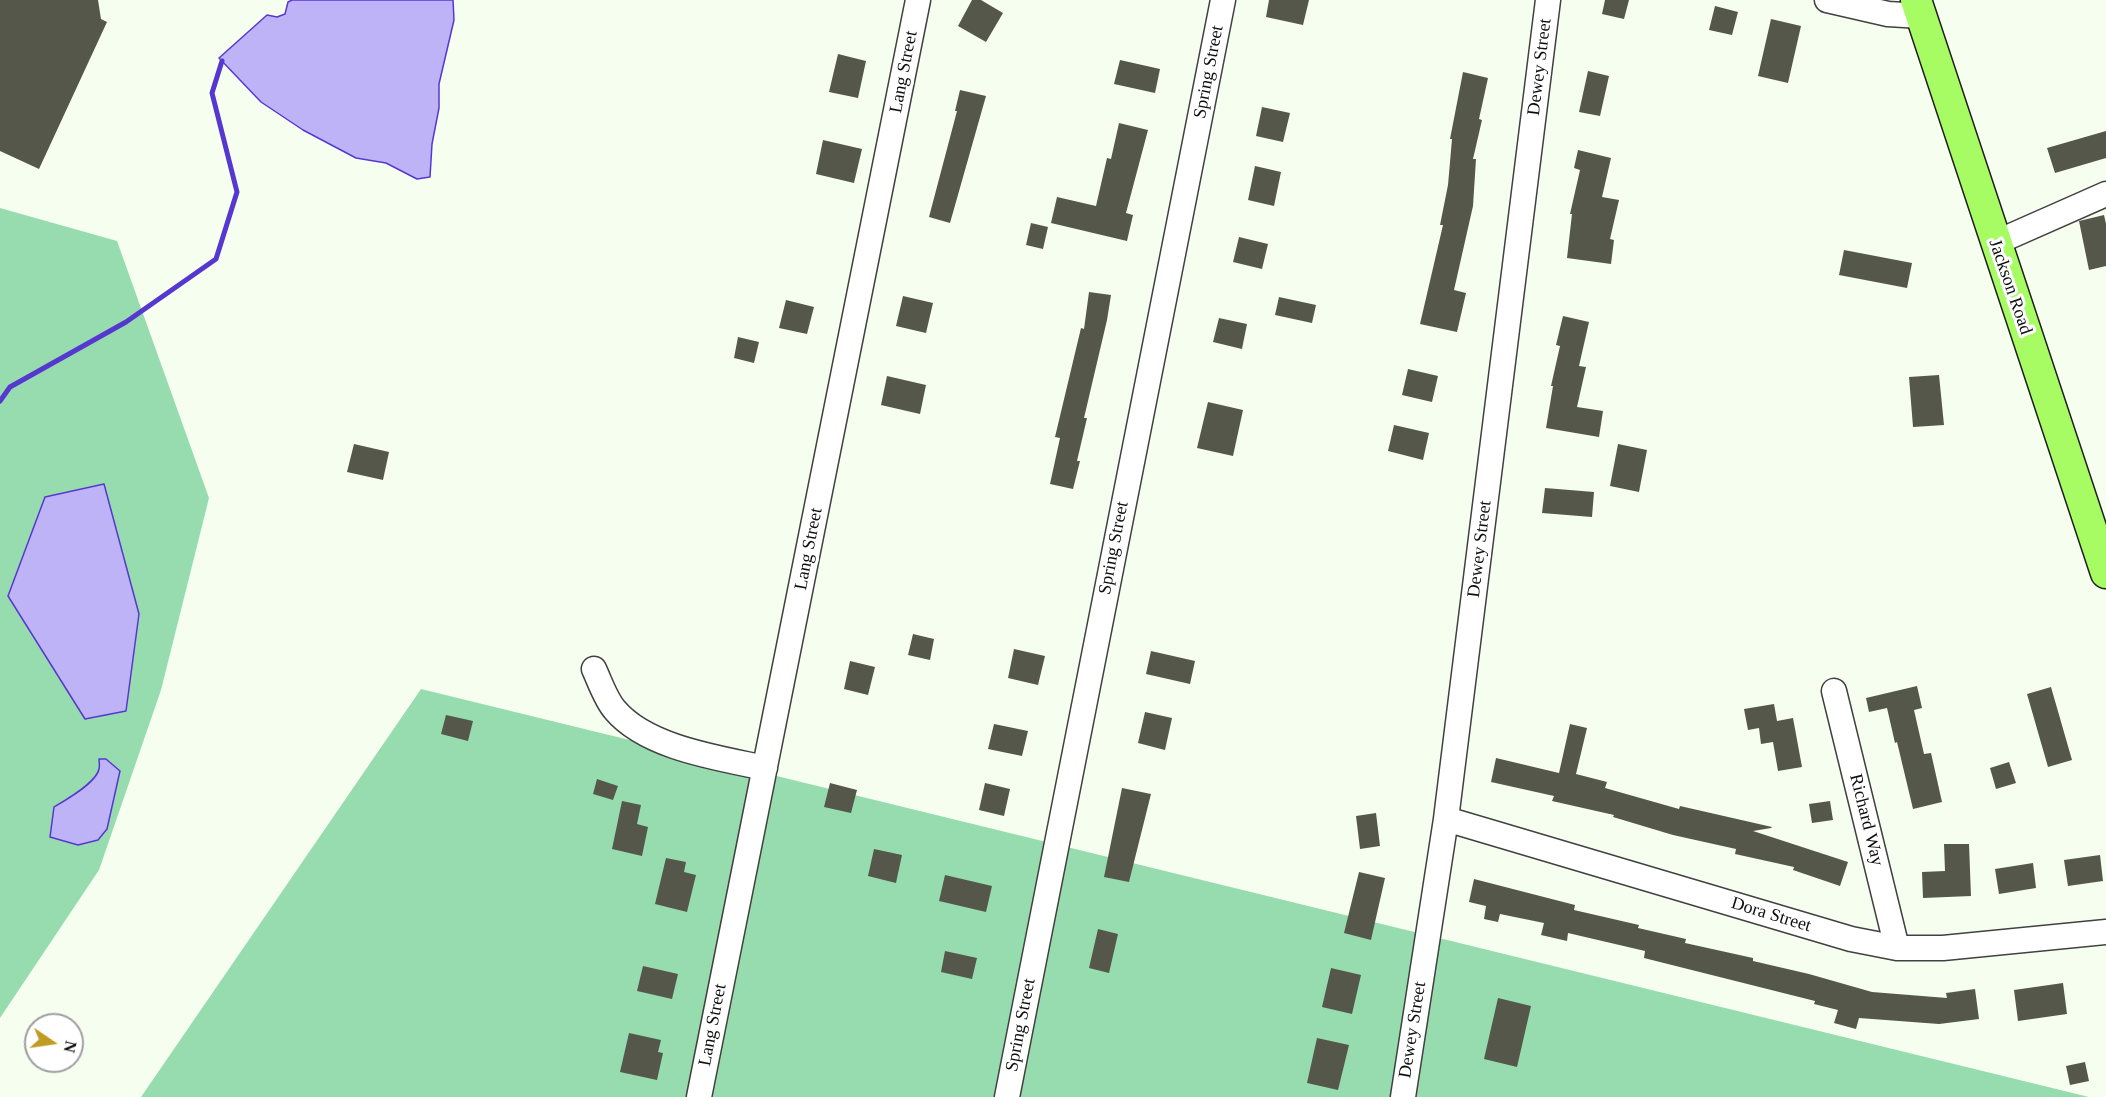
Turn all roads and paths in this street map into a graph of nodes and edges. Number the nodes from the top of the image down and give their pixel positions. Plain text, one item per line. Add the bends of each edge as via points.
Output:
1 (918, 0) edge
2 (1223, 0) edge
3 (1548, 0) edge
4 (1827, 0) edge
5 (1918, 8) edge
6 (2106, 194) edge
7 (1995, 243) junction
8 (2106, 573) edge
9 (594, 669) dead end
10 (1834, 692) dead end
11 (765, 768) junction
12 (1446, 819) junction
13 (2106, 932) edge
14 (1897, 948) junction
15 (699, 1097) edge
16 (1007, 1097) edge
17 (1403, 1097) edge

1 - 11 street, Lang Street
2 - 16 street, Spring Street
3 - 12 street, Dewey Street
4 - 5 street via 1888,14
5 - 7 main road, Jackson Road
6 - 7 street
7 - 8 main road, Jackson Road
9 - 11 street via 614,710 638,729 684,750
10 - 14 street, Richard Way
11 - 15 street, Lang Street
12 - 14 street, Dora Street via 1851,939
12 - 17 street, Dewey Street
13 - 14 street, Dora Street via 1944,948

